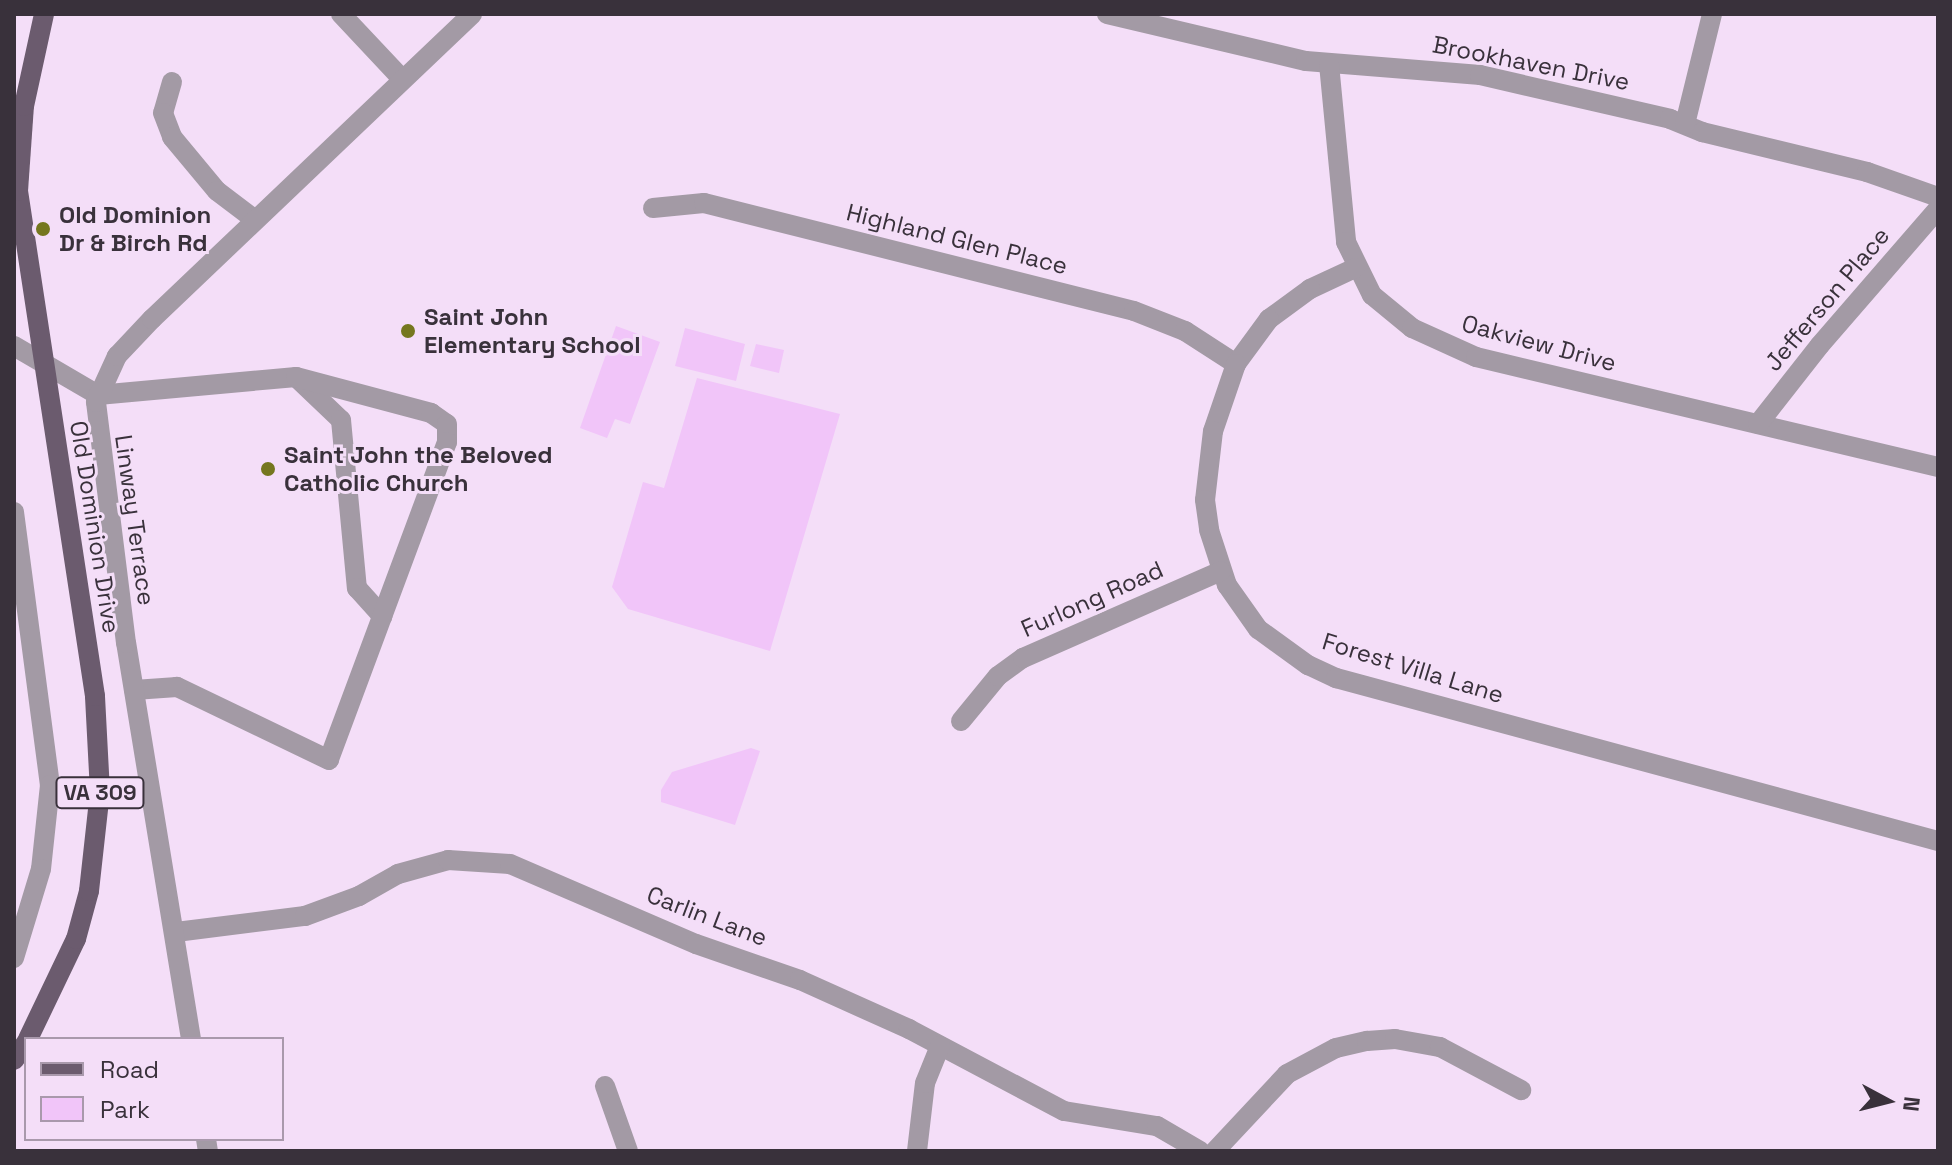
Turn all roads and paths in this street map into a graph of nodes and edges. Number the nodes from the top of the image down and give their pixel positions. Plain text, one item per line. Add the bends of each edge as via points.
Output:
1 (44, 14) edge
2 (341, 14) edge
3 (472, 14) edge
4 (1107, 14) edge
5 (1712, 14) edge
6 (1329, 64) junction
7 (401, 78) junction
8 (172, 82) dead end
9 (18, 117) edge
10 (1685, 124) junction
11 (1938, 197) edge
12 (653, 208) dead end
13 (1938, 209) edge
14 (254, 219) junction
15 (1355, 268) junction
16 (14, 346) edge
17 (42, 362) junction
18 (1236, 364) junction
19 (296, 377) junction
20 (98, 395) junction
21 (1758, 424) junction
22 (1938, 467) edge
23 (14, 512) edge
24 (1221, 571) junction
25 (382, 616) junction
26 (134, 690) junction
27 (961, 721) dead end
28 (1938, 841) edge
29 (176, 932) junction
30 (14, 958) edge
31 (29, 1037) edge
32 (191, 1037) edge
33 (940, 1046) junction
34 (605, 1086) dead end
35 (1521, 1090) dead end
36 (628, 1151) edge
37 (917, 1151) edge
38 (1200, 1151) edge
39 (1215, 1151) edge

1 - 9 main road, Old Dominion Drive / VA 309
2 - 7 street
3 - 7 street, Linway Terrace
4 - 6 street, Brookhaven Drive
5 - 10 street
6 - 10 street, Brookhaven Drive via 1480,75
6 - 15 street, Oakview Drive via 1346,242
7 - 14 street, Linway Terrace
8 - 14 street via 163,113 172,137 217,191
9 - 17 main road, Old Dominion Drive / VA 309 via 18,191
10 - 11 street, Brookhaven Drive via 1867,172
12 - 18 street, Highland Glen Place via 704,203 1134,311 1185,331
13 - 21 street, Jefferson Place
14 - 20 street, Linway Terrace via 117,356
15 - 18 street, Forest Villa Lane via 1310,289 1269,319
15 - 21 street, Oakview Drive via 1387,310 1439,343
16 - 17 street
17 - 20 street
17 - 31 main road, Old Dominion Drive / VA 309 via 95,696 100,792 89,891 76,939
18 - 24 street, Forest Villa Lane via 1207,467 1209,530
19 - 20 street
19 - 25 street via 341,420 357,588
19 - 25 street via 431,413 447,424 447,442
20 - 26 street, Linway Terrace via 96,424
21 - 22 street, Oakview Drive
23 - 30 street via 50,785 41,869
24 - 27 street, Furlong Road via 1023,658 998,676
24 - 28 street, Forest Villa Lane via 1258,629 1295,657 1336,678
25 - 26 street via 329,760 177,687
26 - 29 street, Linway Terrace
29 - 32 street, Linway Terrace
29 - 33 street, Carlin Lane via 305,916 417,867 488,860 541,875 684,939 800,980
33 - 37 street via 925,1083
33 - 38 street, Carlin Lane via 1064,1111 1157,1126
34 - 36 street
35 - 39 street via 1440,1047 1395,1039 1367,1041 1336,1048 1287,1074

